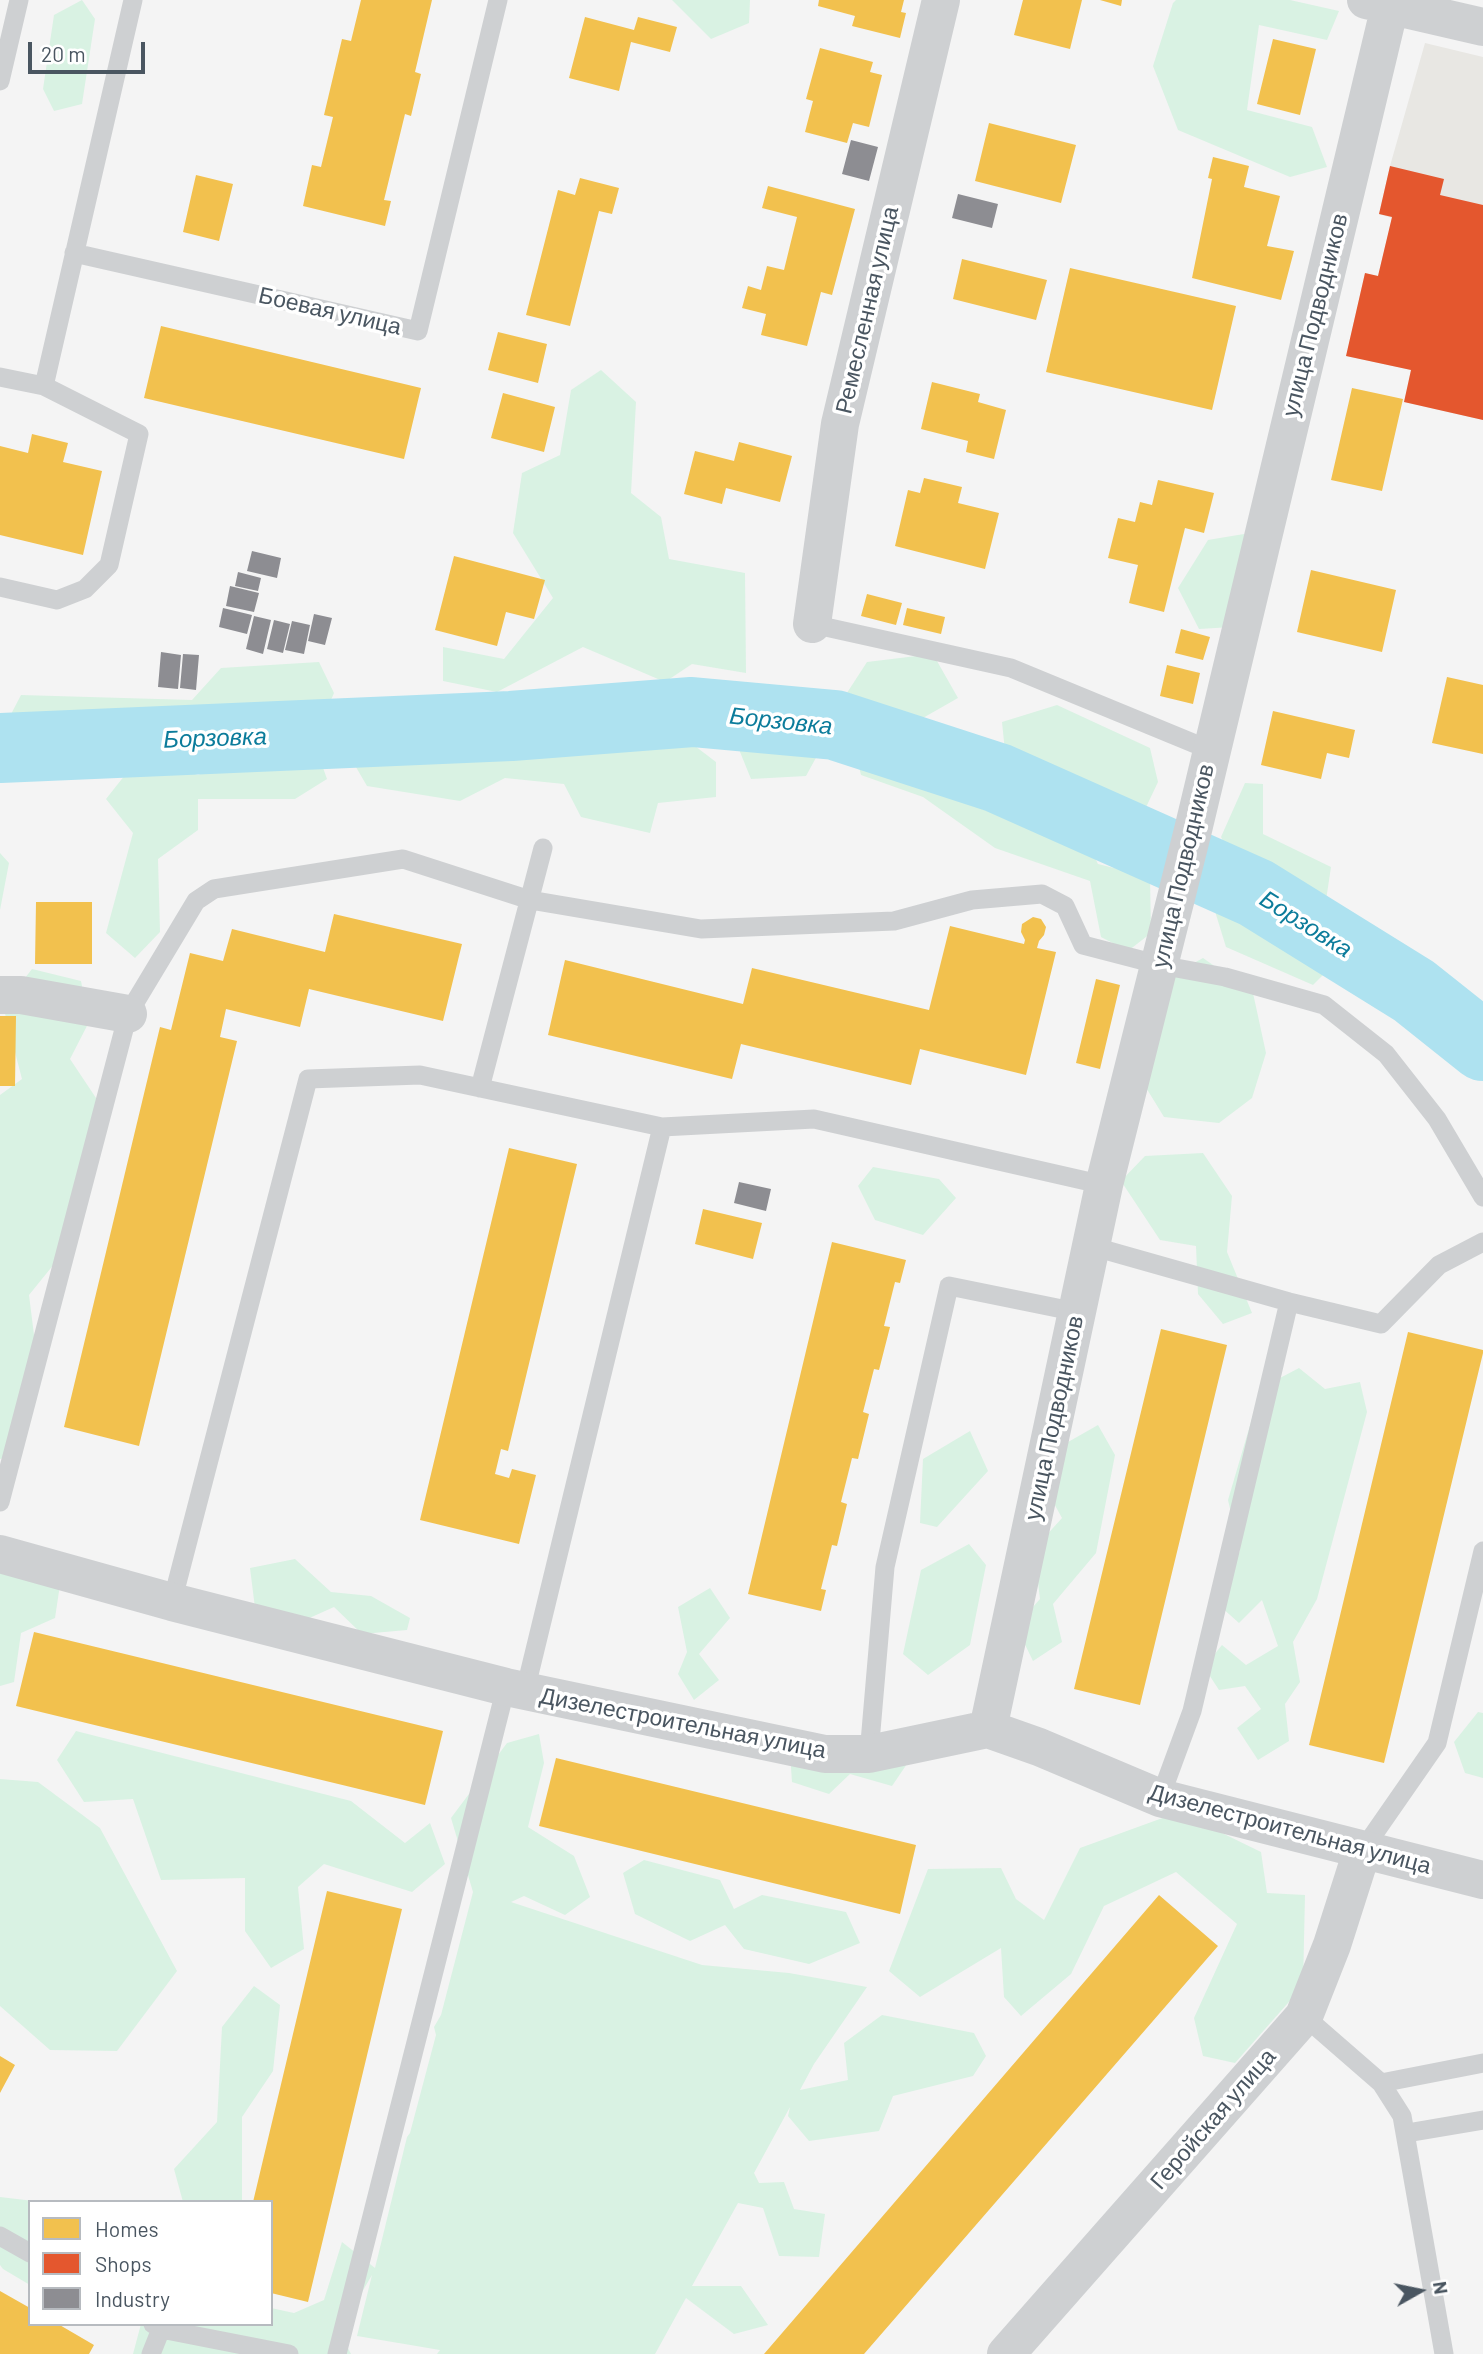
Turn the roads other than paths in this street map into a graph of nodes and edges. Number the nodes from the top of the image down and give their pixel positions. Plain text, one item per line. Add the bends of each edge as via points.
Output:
1 (19, 0) edge
2 (133, 0) edge
3 (498, 0) edge
4 (941, 0) edge
5 (1378, 3) edge
6 (1483, 27) edge
7 (0, 81) edge
8 (75, 253) junction
9 (0, 377) edge
10 (44, 386) junction
11 (0, 587) edge
12 (812, 624) joint
13 (1210, 750) junction
14 (543, 848) dead end
15 (530, 900) junction
16 (1160, 965) junction
17 (0, 995) edge
18 (128, 1014) junction
19 (480, 1088) junction
20 (662, 1127) junction
21 (1104, 1185) junction
22 (1483, 1197) edge
23 (1483, 1242) edge
24 (1091, 1247) junction
25 (1289, 1302) junction
26 (1077, 1312) junction
27 (0, 1502) edge
28 (1483, 1551) edge
29 (0, 1554) edge
30 (172, 1602) junction
31 (515, 1689) junction
32 (988, 1729) junction
33 (869, 1754) junction
34 (1160, 1798) junction
35 (1362, 1851) junction
36 (1483, 1880) edge
37 (1304, 2015) junction
38 (1483, 2063) edge
39 (1381, 2083) junction
40 (1483, 2120) edge
41 (1407, 2133) junction
42 (0, 2236) edge
43 (28, 2252) edge
44 (157, 2327) edge
45 (152, 2354) edge
46 (289, 2354) edge
47 (337, 2354) edge
48 (1006, 2354) edge
49 (1444, 2354) edge

1 - 7 lane
2 - 8 lane
3 - 8 lane, Боевая улица via 418,331
4 - 12 street, Ремесленная улица via 840,424
5 - 6 street
5 - 13 street, улица Подводников
8 - 10 lane
9 - 10 lane
10 - 11 lane via 139,434 109,565 85,589 57,600
12 - 13 lane via 1010,668
13 - 16 street, улица Подводников
14 - 15 lane
15 - 16 lane via 701,929 894,921 972,900 1042,894 1065,906 1083,945
15 - 18 lane via 403,859 214,889 195,901
15 - 19 lane
16 - 21 street, улица Подводников
16 - 22 lane via 1225,977 1324,1005 1386,1054 1437,1119
17 - 18 street
18 - 27 lane
19 - 20 lane
19 - 30 lane via 420,1075 308,1079
20 - 21 lane via 814,1119
20 - 31 lane
21 - 24 street, улица Подводников
23 - 25 lane via 1439,1265 1381,1324
24 - 25 lane
24 - 26 street, улица Подводников
25 - 34 lane via 1192,1711
26 - 32 street, улица Подводников
26 - 33 lane via 949,1286 885,1567
28 - 35 lane via 1437,1743
29 - 30 street, Дизелестроительная улица
30 - 31 street, Дизелестроительная улица
31 - 33 street, Дизелестроительная улица via 825,1754
31 - 47 lane
32 - 33 street, Дизелестроительная улица
32 - 34 street, Дизелестроительная улица
34 - 35 street, Дизелестроительная улица
35 - 36 street, Дизелестроительная улица
35 - 37 street, Геройская улица
37 - 39 lane
37 - 48 street, Геройская улица
38 - 39 lane
39 - 41 lane
40 - 41 lane
41 - 49 lane
42 - 43 lane
44 - 45 lane
44 - 46 lane

